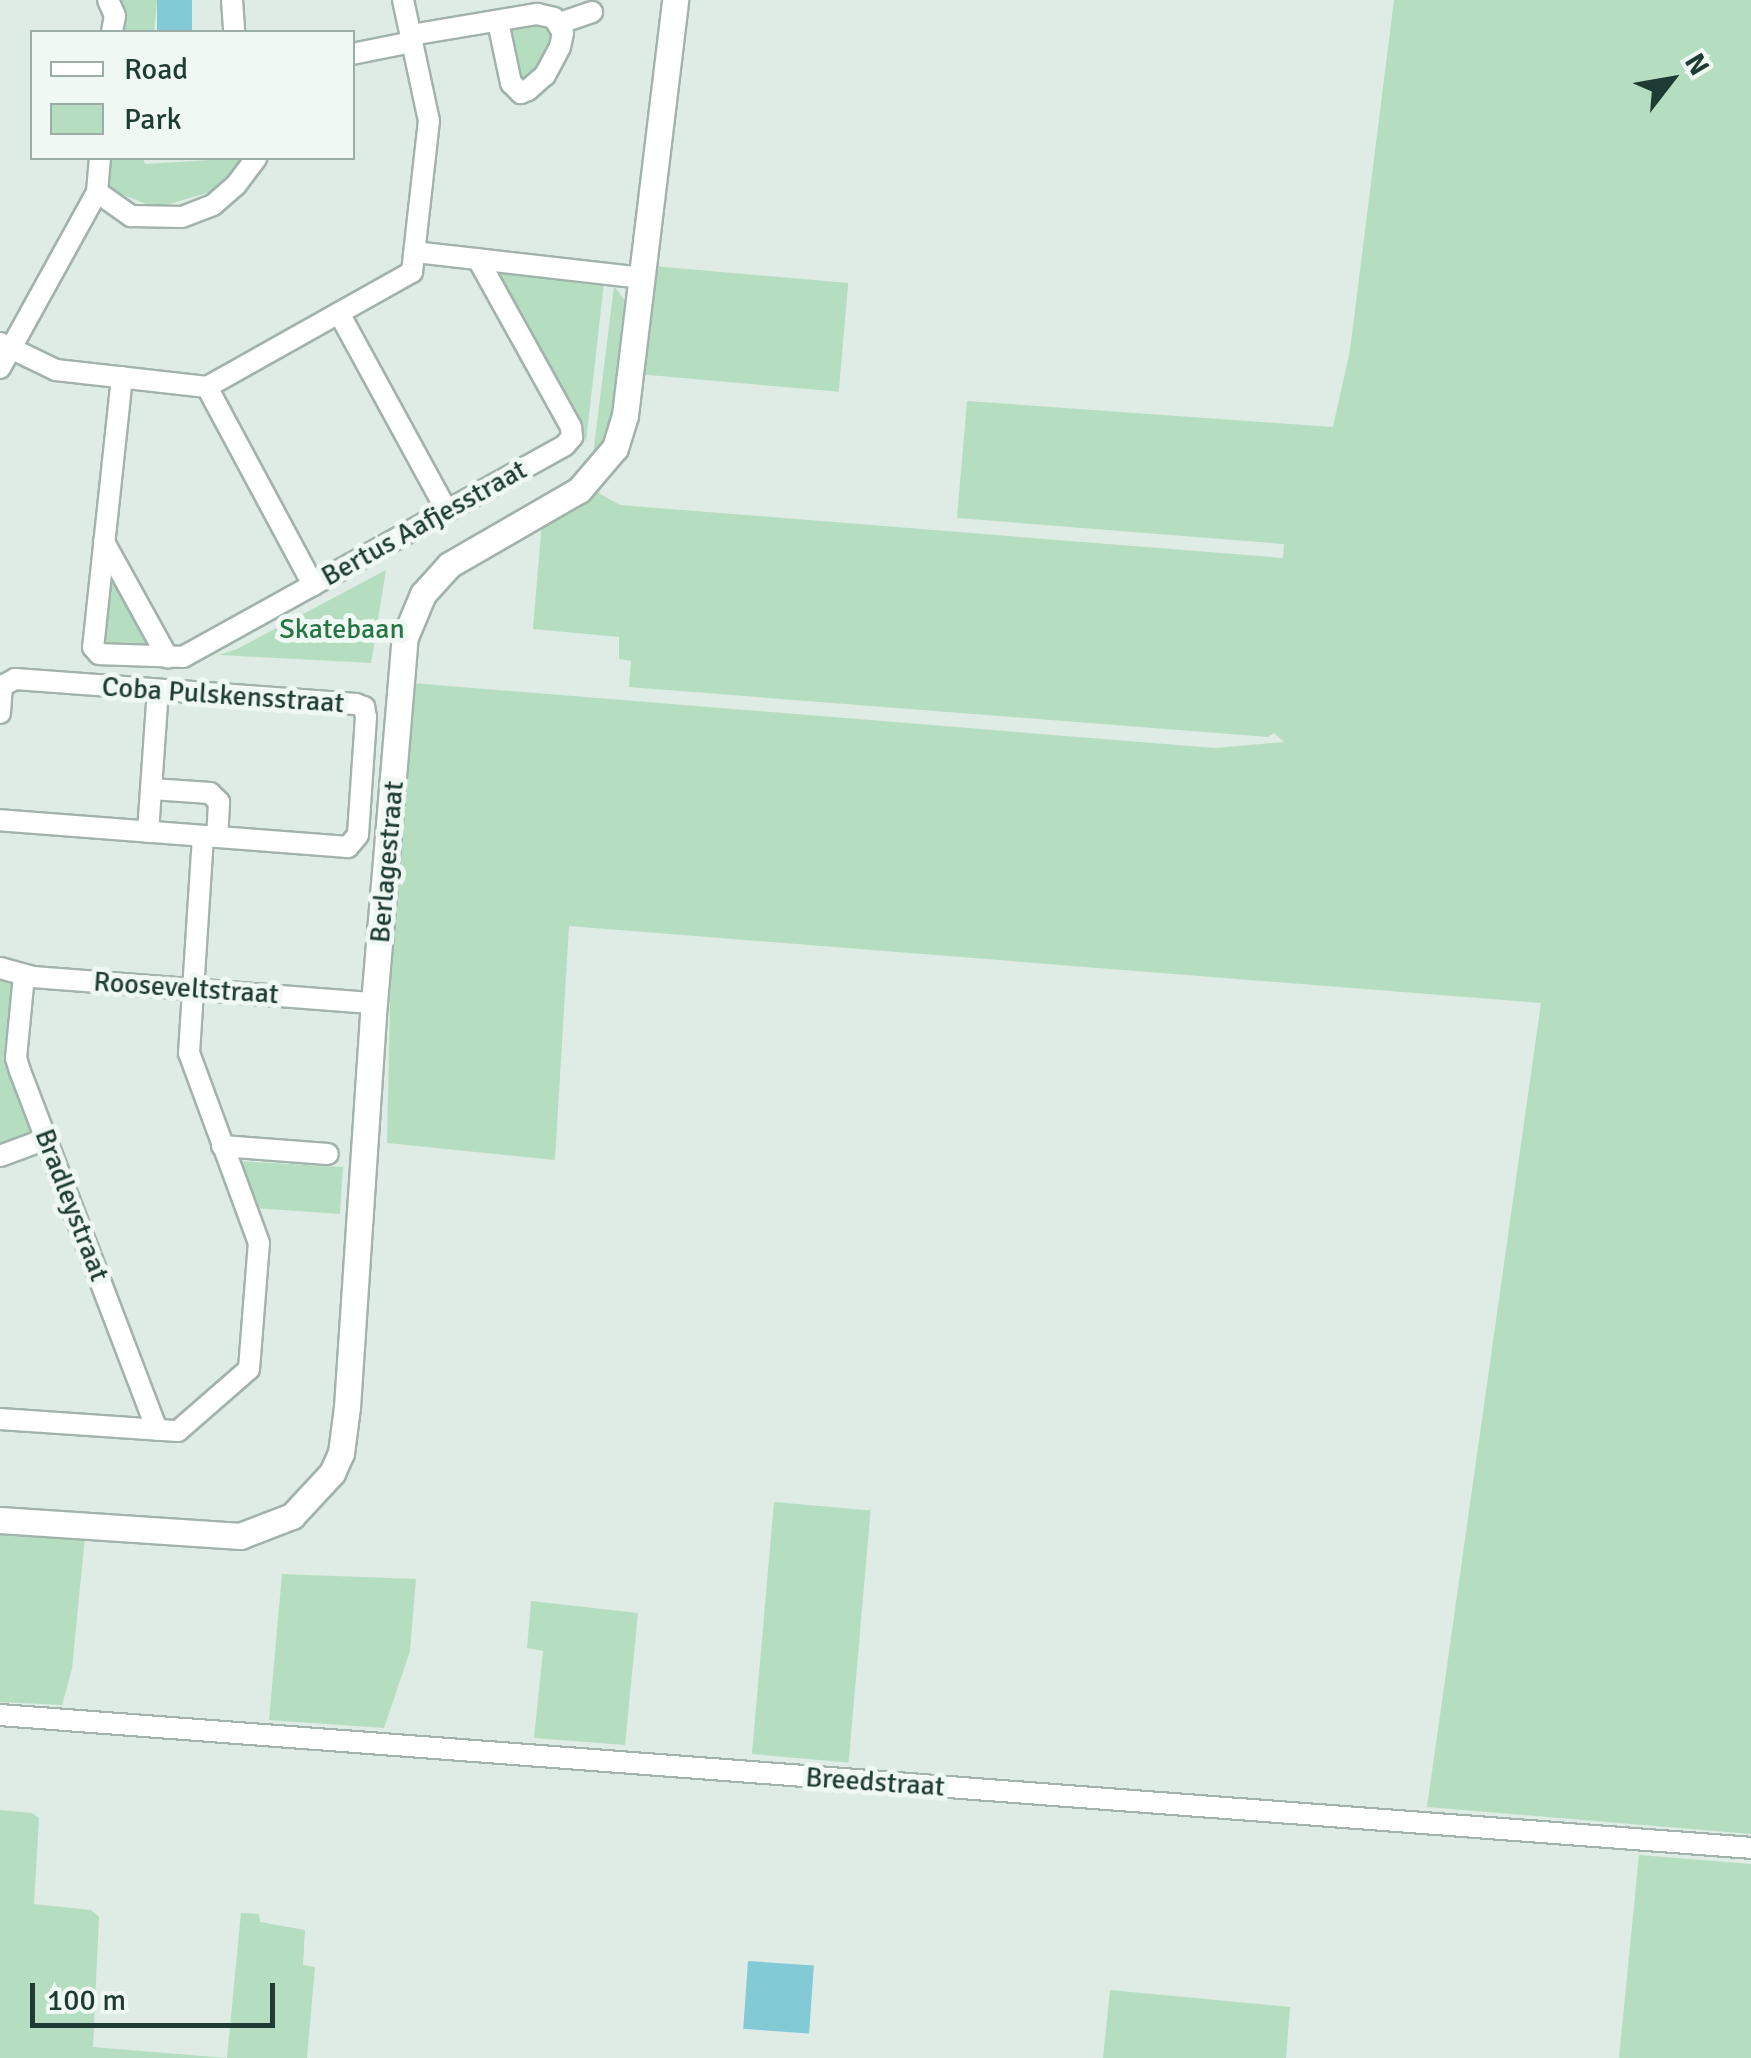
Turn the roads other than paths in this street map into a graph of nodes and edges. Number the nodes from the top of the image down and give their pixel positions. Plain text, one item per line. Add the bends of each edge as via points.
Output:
1 (108, 0) edge
2 (232, 0) edge
3 (403, 0) edge
4 (675, 0) edge
5 (592, 12) dead end
6 (498, 22) junction
7 (560, 23) junction
8 (112, 30) edge
9 (234, 30) edge
10 (411, 39) junction
11 (355, 53) edge
12 (100, 160) edge
13 (255, 160) edge
14 (97, 192) junction
15 (415, 252) junction
16 (478, 259) junction
17 (642, 278) junction
18 (340, 312) junction
19 (5, 346) edge
20 (0, 368) edge
21 (122, 377) junction
22 (207, 387) junction
23 (447, 511) junction
24 (103, 541) junction
25 (313, 585) junction
26 (168, 658) junction
27 (158, 690) junction
28 (0, 713) edge
29 (152, 789) junction
30 (0, 820) edge
31 (148, 832) junction
32 (210, 837) junction
33 (0, 968) edge
34 (24, 975) junction
35 (193, 986) junction
36 (374, 1003) junction
37 (46, 1138) junction
38 (222, 1146) junction
39 (328, 1154) dead end
40 (0, 1156) edge
41 (0, 1419) edge
42 (157, 1430) junction
43 (0, 1520) edge
44 (0, 1715) edge
45 (1751, 1848) edge

1 - 8 street
2 - 9 street
3 - 10 street
4 - 17 street, Berlagestraat
5 - 7 street
6 - 7 street via 536,14
6 - 7 street via 511,84 521,93 551,67
6 - 10 street
10 - 11 street
10 - 15 street via 430,121
12 - 14 street
13 - 14 street via 213,205 182,217 131,216
14 - 19 street
15 - 16 street
15 - 18 street via 412,272
16 - 17 street
16 - 23 street, Bertus Aafjesstraat via 572,437
17 - 36 street, Berlagestraat via 625,415 606,462 579,490 449,565 412,614 402,658
18 - 22 street
18 - 23 street
19 - 20 street
19 - 21 street via 56,370
21 - 22 street
21 - 24 street
22 - 25 street
23 - 25 street, Bertus Aafjesstraat
24 - 26 street
24 - 26 street, Coba Pulskensstraat via 95,651
25 - 26 street, Bertus Aafjesstraat via 183,658
27 - 28 street, Coba Pulskensstraat via 15,680 6,683
27 - 29 street
27 - 32 street, Coba Pulskensstraat via 364,707 355,844
29 - 31 street
29 - 32 street via 210,794 219,802
30 - 31 street
31 - 32 street
32 - 35 street
33 - 34 street, Rooseveltstraat
34 - 35 street, Rooseveltstraat
34 - 37 street, Bradleystraat via 16,1058
35 - 36 street, Rooseveltstraat
35 - 38 street via 189,1053
36 - 43 street, Berlagestraat via 348,1407 341,1453 323,1486 292,1516 240,1536
37 - 40 street
37 - 42 street, Bradleystraat
38 - 39 street
38 - 42 street via 259,1243 249,1369 178,1431
41 - 42 street
44 - 45 street, Breedstraat

